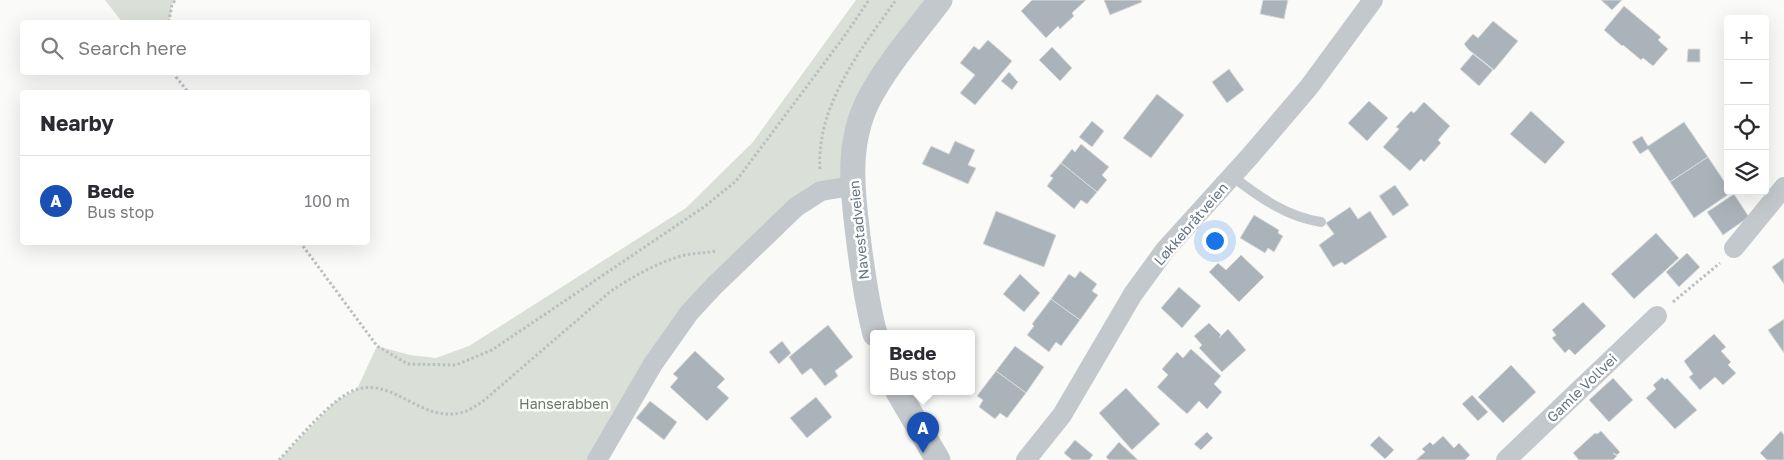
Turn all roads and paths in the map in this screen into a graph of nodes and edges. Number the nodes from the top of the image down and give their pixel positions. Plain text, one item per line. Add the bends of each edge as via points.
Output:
1 (176, 0) edge
2 (869, 0) edge
3 (940, 0) edge
4 (1373, 0) edge
5 (169, 20) edge
6 (176, 75) edge
7 (186, 90) edge
8 (1232, 176) junction
9 (852, 186) junction
10 (1784, 187) edge
11 (1321, 222) dead end
12 (302, 245) edge
13 (1734, 248) joint
14 (748, 253) junction
15 (1657, 316) joint
16 (874, 330) edge
17 (900, 395) edge
18 (279, 460) edge
19 (597, 460) edge
20 (938, 460) edge
21 (1026, 460) edge
22 (1506, 460) edge

1 - 5 path via 172,4
2 - 12 path via 736,181 492,350 456,366 408,364 377,346
3 - 9 street, Navestadveien via 891,63 869,100 857,130
4 - 8 street, Løkkebråtveien via 1309,87
6 - 7 path
8 - 11 lane via 1281,210
8 - 21 street, Løkkebråtveien via 1164,250 1133,294 1062,415
9 - 14 street via 821,191 796,207
9 - 16 street, Navestadveien via 867,304
10 - 13 street
13 - 15 path via 1714,270
14 - 18 path via 724,250 686,255 632,278 611,291 481,403 466,412 437,414 389,391 357,389 335,402
14 - 19 street via 689,313 653,364
15 - 22 street, Gamle Vollvei
17 - 20 street

